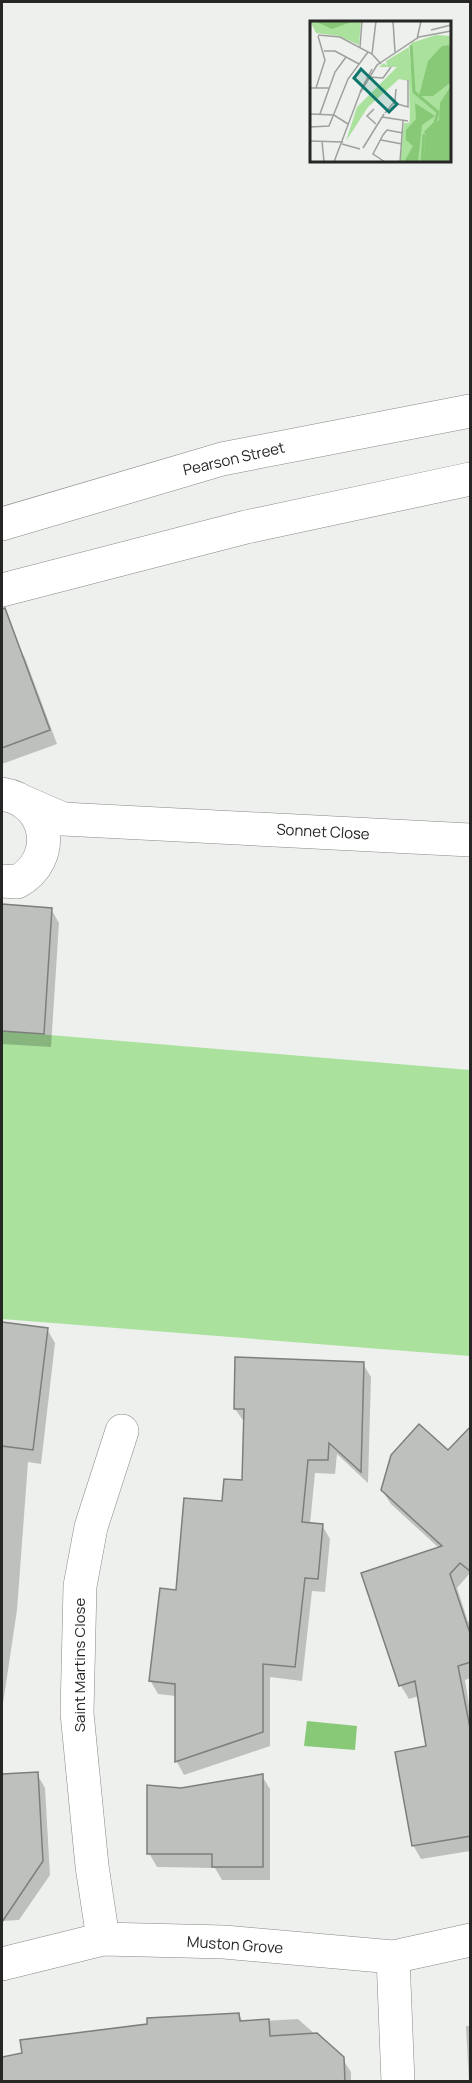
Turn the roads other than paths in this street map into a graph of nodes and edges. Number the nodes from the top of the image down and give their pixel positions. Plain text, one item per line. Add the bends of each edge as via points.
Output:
1 (469, 417) edge
2 (471, 479) edge
3 (2, 524) edge
4 (2, 590) edge
5 (13, 798) edge
6 (63, 819) junction
7 (471, 840) edge
8 (42, 856) junction
9 (2, 881) edge
10 (122, 1431) dead end
11 (103, 1939) junction
12 (471, 1940) edge
13 (393, 1957) junction
14 (2, 1964) edge
15 (398, 2082) edge

1 - 3 street, Pearson Street via 222,459
2 - 4 street via 246,527
5 - 6 street
5 - 8 street via 41,823
6 - 7 street, Sonnet Close
6 - 8 street via 49,831
8 - 9 street via 27,877 17,882
10 - 11 street, Saint Martins Close via 91,1527 80,1586 77,1713
11 - 13 street, Muston Grove via 224,1942
11 - 14 street, Muston Grove
12 - 13 street, Muston Grove
13 - 15 street

